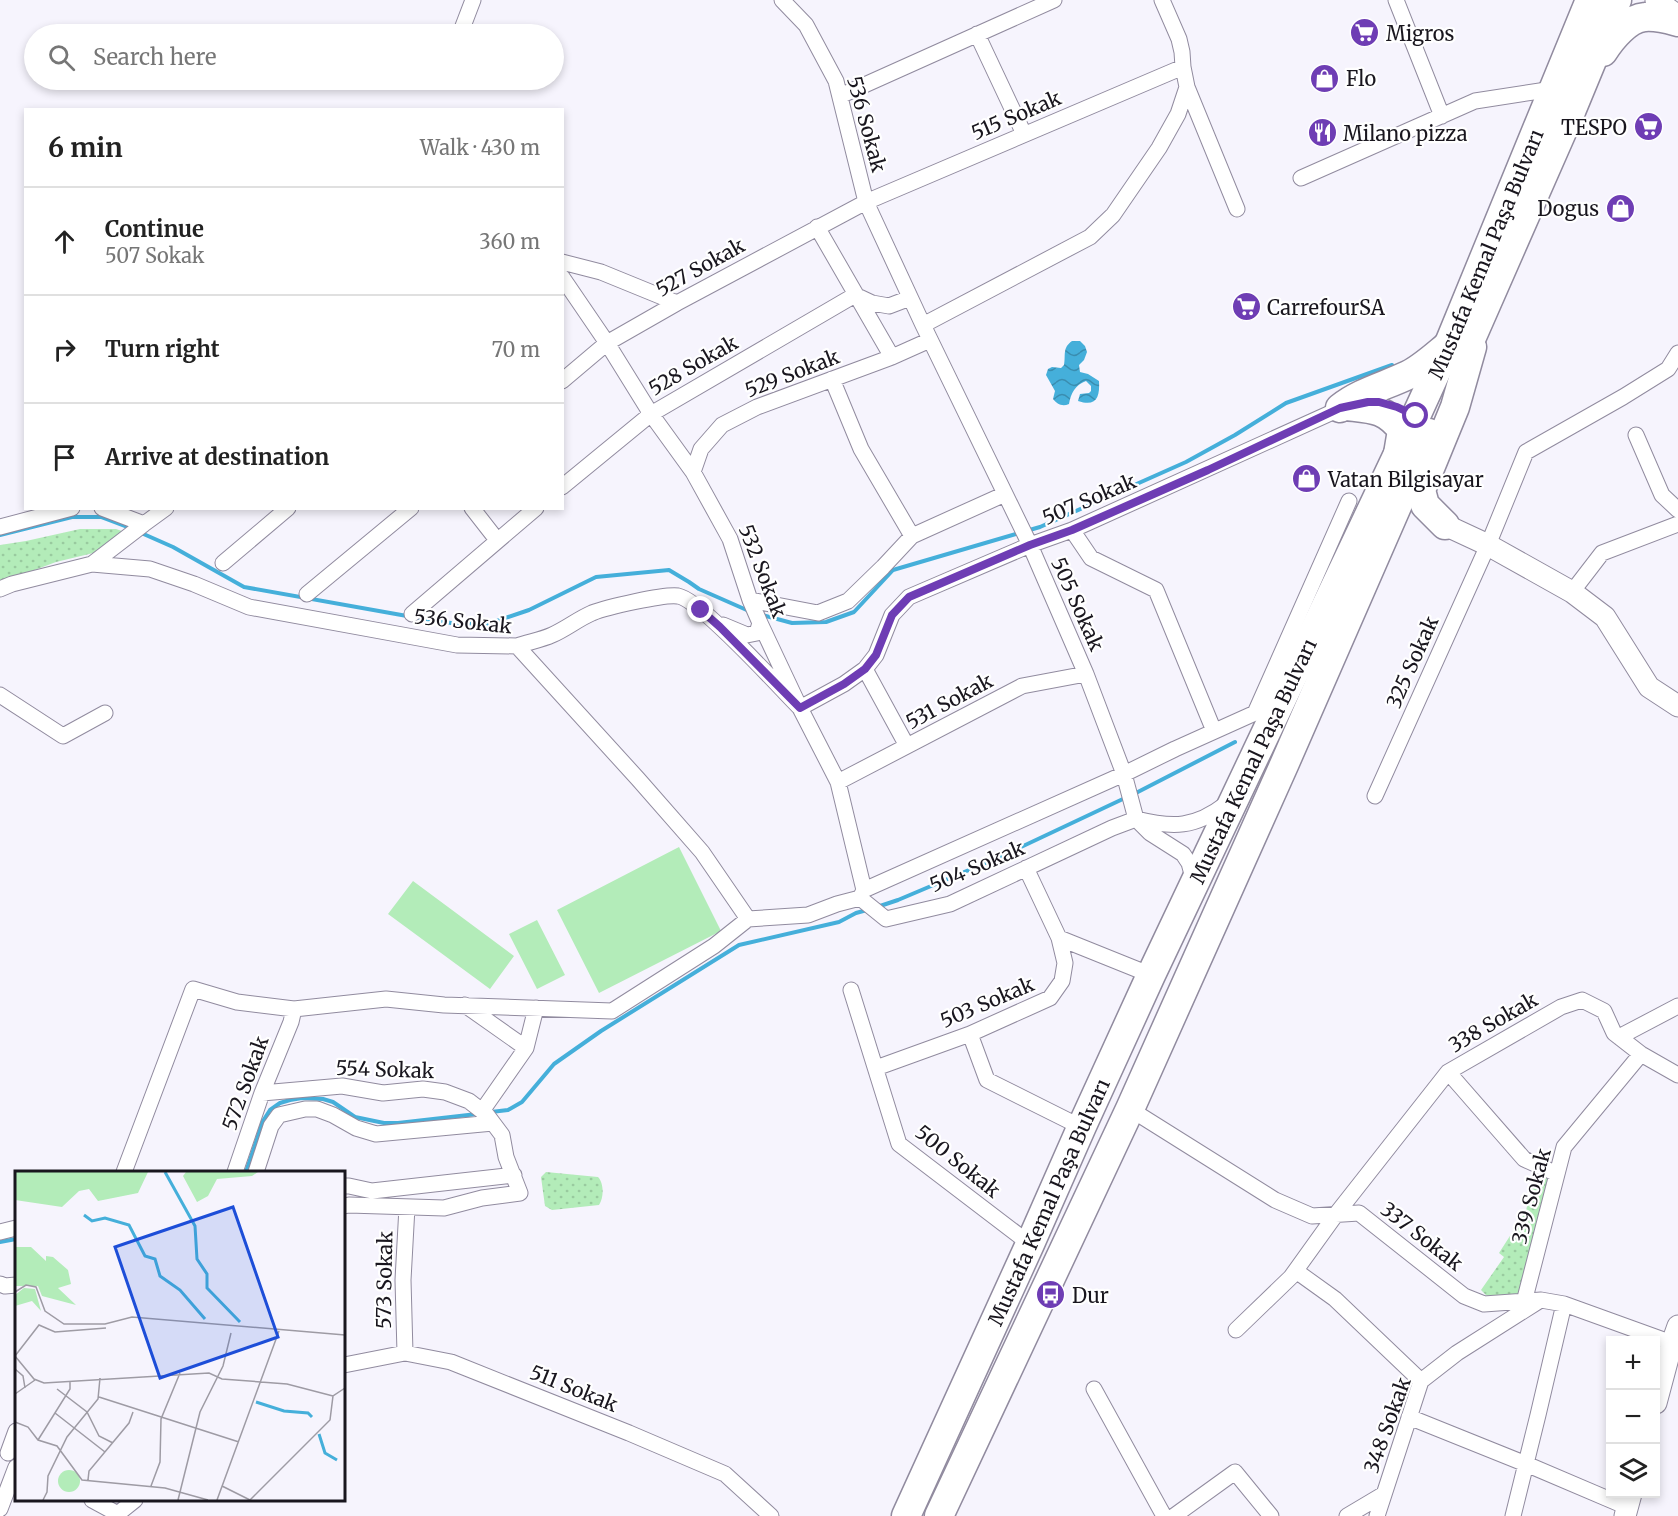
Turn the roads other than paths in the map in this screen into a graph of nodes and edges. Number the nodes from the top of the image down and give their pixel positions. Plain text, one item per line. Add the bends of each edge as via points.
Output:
1 (473, 0) edge
2 (783, 0) edge
3 (1054, 0) edge
4 (1162, 0) edge
5 (1396, 0) edge
6 (1590, 0) edge
7 (1617, 0) edge
8 (1668, 9) edge
9 (464, 24) edge
10 (977, 34) junction
11 (1182, 67) junction
12 (1188, 87) junction
13 (840, 96) junction
14 (1562, 99) junction
15 (1442, 116) junction
16 (1024, 134) junction
17 (1301, 178) dead end
18 (866, 202) junction
19 (1237, 209) dead end
20 (817, 227) junction
21 (564, 263) edge
22 (564, 282) edge
23 (855, 295) junction
24 (910, 298) junction
25 (677, 303) junction
26 (1480, 321) junction
27 (923, 324) junction
28 (930, 340) junction
29 (607, 343) junction
30 (1448, 346) junction
31 (1678, 353) edge
32 (892, 357) junction
33 (564, 379) edge
34 (832, 379) junction
35 (1343, 407) junction
36 (651, 414) junction
37 (1424, 421) junction
38 (1636, 435) dead end
39 (1398, 456) junction
40 (693, 472) junction
41 (564, 485) edge
42 (1005, 494) junction
43 (1349, 501) dead end
44 (64, 510) edge
45 (106, 510) edge
46 (163, 510) edge
47 (286, 510) edge
48 (409, 510) edge
49 (474, 510) edge
50 (534, 510) edge
51 (1678, 510) edge
52 (1678, 524) edge
53 (1445, 525) junction
54 (0, 526) edge
55 (138, 528) junction
56 (1072, 530) junction
57 (912, 536) junction
58 (497, 540) junction
59 (1030, 545) junction
60 (1488, 545) junction
61 (223, 563) dead end
62 (92, 564) junction
63 (0, 589) edge
64 (1572, 592) junction
65 (307, 594) dead end
66 (750, 600) junction
67 (412, 614) dead end
68 (712, 619) junction
69 (760, 623) junction
70 (517, 646) junction
71 (865, 669) junction
72 (1086, 674) junction
73 (1322, 677) junction
74 (0, 695) edge
75 (1678, 706) edge
76 (800, 708) junction
77 (105, 713) dead end
78 (1214, 731) junction
79 (907, 746) junction
80 (1124, 774) junction
81 (1245, 780) junction
82 (838, 782) junction
83 (1375, 796) dead end
84 (1136, 819) junction
85 (1026, 868) junction
86 (862, 894) junction
87 (1189, 897) junction
88 (748, 920) junction
89 (1059, 938) junction
90 (1151, 975) junction
91 (852, 990) dead end
92 (465, 1005) junction
93 (1678, 1006) edge
94 (536, 1008) junction
95 (294, 1009) junction
96 (970, 1034) junction
97 (1619, 1037) junction
98 (526, 1048) junction
99 (1641, 1054) junction
100 (876, 1068) junction
101 (1448, 1072) junction
102 (1678, 1075) edge
103 (262, 1093) junction
104 (1130, 1108) junction
105 (487, 1117) junction
106 (1082, 1126) junction
107 (125, 1171) edge
108 (236, 1171) edge
109 (257, 1171) edge
110 (1557, 1174) junction
111 (514, 1175) junction
112 (345, 1186) edge
113 (345, 1206) edge
114 (407, 1207) junction
115 (1336, 1213) junction
116 (15, 1228) edge
117 (0, 1232) edge
118 (1030, 1244) junction
119 (1296, 1271) junction
120 (1541, 1300) junction
121 (1524, 1302) junction
122 (1564, 1304) junction
123 (1236, 1330) dead end
124 (1675, 1334) edge
125 (405, 1353) junction
126 (345, 1365) edge
127 (1420, 1381) junction
128 (1094, 1389) dead end
129 (1660, 1390) edge
130 (1409, 1417) junction
131 (15, 1434) edge
132 (8, 1454) edge
133 (1526, 1464) junction
134 (15, 1470) edge
135 (1384, 1494) junction
136 (95, 1501) edge
137 (134, 1501) edge
138 (1628, 1505) edge
139 (0, 1509) edge
140 (117, 1515) edge
141 (771, 1516) edge
142 (906, 1516) edge
143 (939, 1516) edge
144 (1164, 1516) edge
145 (1174, 1516) edge
146 (1271, 1516) edge
147 (1347, 1516) edge
148 (1377, 1516) edge
149 (1513, 1516) edge

1 - 9 street
2 - 13 street, 536 Sokak via 807,25
3 - 10 street
4 - 11 street via 1179,39
5 - 15 street
6 - 14 highway, Mustafa Kemal Paşa Bulvarı
7 - 14 highway, Mustafa Kemal Paşa Bulvarı
8 - 14 highway via 1662,17 1642,16 1625,26
10 - 13 street
10 - 16 street
11 - 12 street
11 - 16 street, 515 Sokak
12 - 19 street
12 - 27 street via 1159,148 1113,215 1090,237
13 - 18 street, 536 Sokak
14 - 15 street via 1474,101
14 - 26 highway, Mustafa Kemal Paşa Bulvarı
14 - 30 highway, Mustafa Kemal Paşa Bulvarı
15 - 17 street
16 - 18 street, 515 Sokak
18 - 20 street, 527 Sokak
18 - 24 street, 505 Sokak
20 - 23 street
20 - 25 street, 527 Sokak
21 - 25 street via 601,272
22 - 29 street, 532 Sokak
23 - 24 street via 889,306
23 - 32 street
23 - 36 street, 528 Sokak
24 - 27 street, 505 Sokak
25 - 29 street, 527 Sokak
26 - 37 highway, Mustafa Kemal Paşa Bulvarı
26 - 53 highway via 1455,407 1421,490 1425,505
27 - 28 street, 505 Sokak
28 - 32 street, 529 Sokak
28 - 42 street, 505 Sokak
29 - 33 street, 527 Sokak
29 - 36 street, 532 Sokak
30 - 35 highway via 1421,368 1351,399
30 - 37 highway, Mustafa Kemal Paşa Bulvarı
31 - 60 street, 325 Sokak via 1668,369 1526,452
32 - 34 street, 529 Sokak
34 - 40 street, 529 Sokak via 757,407 722,425 701,449
34 - 57 street via 861,448
35 - 37 street, 507 Sokak via 1368,402 1389,404
35 - 39 highway via 1388,414 1402,430
35 - 56 street, 507 Sokak
36 - 40 street, 532 Sokak
36 - 41 street, 528 Sokak
37 - 39 highway, Mustafa Kemal Paşa Bulvarı
37 - 73 highway, Mustafa Kemal Paşa Bulvarı
38 - 51 street via 1662,495
39 - 81 highway, Mustafa Kemal Paşa Bulvarı
40 - 66 street, 532 Sokak via 730,539
42 - 57 street
42 - 59 street, 505 Sokak
43 - 78 street via 1255,713
44 - 54 street
45 - 55 street
46 - 55 street
47 - 61 street
48 - 65 street
49 - 58 street
50 - 58 street
52 - 64 street via 1602,552
53 - 60 street
53 - 73 highway via 1417,520 1407,521 1397,529
55 - 62 street
56 - 59 street, 507 Sokak
56 - 78 street via 1091,558 1156,590
57 - 66 street via 848,602 818,613
58 - 67 street
59 - 71 street, 507 Sokak via 909,597 892,615 876,655
59 - 72 street, 505 Sokak
60 - 64 street
60 - 83 street, 325 Sokak
62 - 63 street
62 - 70 street, 536 Sokak via 150,569 249,608 457,645
64 - 75 street via 1605,617 1649,687
66 - 69 street, 532 Sokak
68 - 69 street via 747,635 757,633
68 - 70 street via 678,596 646,599 594,612 552,635
68 - 76 street
69 - 76 street, 532 Sokak
70 - 88 street, 536 Sokak via 702,852
71 - 76 street, 507 Sokak
71 - 79 street
72 - 79 street, 531 Sokak via 1022,686
72 - 80 street, 505 Sokak
73 - 104 highway, Mustafa Kemal Paşa Bulvarı
74 - 77 street via 63,736
76 - 82 street, 532 Sokak
78 - 80 street
79 - 82 street, 531 Sokak
80 - 84 street, 505 Sokak
80 - 86 street
81 - 84 street via 1225,804 1201,820 1157,824
81 - 87 highway, Mustafa Kemal Paşa Bulvarı
82 - 86 street, 532 Sokak
84 - 85 street, 504 Sokak
84 - 87 street via 1150,834 1183,854 1192,874
85 - 86 street, 504 Sokak via 950,904 886,919
85 - 89 street, 503 Sokak
86 - 88 street via 808,915
87 - 90 highway, Mustafa Kemal Paşa Bulvarı
88 - 94 street via 612,1011
89 - 90 street
89 - 96 street, 503 Sokak via 1065,963 1062,981 1050,998
90 - 106 highway, Mustafa Kemal Paşa Bulvarı
91 - 100 street, 500 Sokak
92 - 94 street
92 - 95 street via 386,999
92 - 98 street
93 - 97 street
94 - 98 street
95 - 103 street, 572 Sokak
95 - 107 street via 237,1002 193,989
96 - 100 street, 503 Sokak
96 - 106 street via 987,1080
97 - 99 street, 338 Sokak
97 - 101 street, 338 Sokak via 1604,1011 1582,1000 1561,1007
98 - 105 street
99 - 102 street, 338 Sokak
99 - 110 street, 339 Sokak via 1564,1148
100 - 118 street, 500 Sokak via 899,1144
101 - 110 street via 1524,1159
101 - 115 street, 338 Sokak
103 - 105 street, 554 Sokak via 342,1086 383,1094 423,1089 469,1101
103 - 108 street, 572 Sokak
104 - 115 street, 337 Sokak via 1275,1200 1312,1216
104 - 143 highway, Mustafa Kemal Paşa Bulvarı
105 - 109 street via 376,1134 317,1109 279,1115 271,1126
105 - 111 street via 502,1135
106 - 118 highway, Mustafa Kemal Paşa Bulvarı
110 - 121 street, 339 Sokak
111 - 112 street via 372,1191
111 - 114 street via 520,1193 444,1208
113 - 114 street
114 - 125 street, 573 Sokak
115 - 119 street, 338 Sokak
115 - 121 street, 337 Sokak via 1359,1213 1464,1296 1484,1305
116 - 117 street
118 - 142 highway, Mustafa Kemal Paşa Bulvarı
119 - 123 street, 338 Sokak
119 - 127 street via 1335,1299
120 - 121 street, 337 Sokak
120 - 122 street, 337 Sokak
120 - 127 street, 348 Sokak
122 - 124 street, 337 Sokak
122 - 133 street
124 - 129 street
125 - 126 street, 511 Sokak
125 - 141 street, 511 Sokak via 451,1362 725,1474
127 - 130 street, 348 Sokak
128 - 144 street
130 - 133 street
130 - 135 street, 348 Sokak
131 - 132 street
133 - 138 street
133 - 149 street
134 - 139 street
135 - 147 street
135 - 148 street, 348 Sokak
136 - 140 street
137 - 140 street
145 - 146 street via 1235,1472

